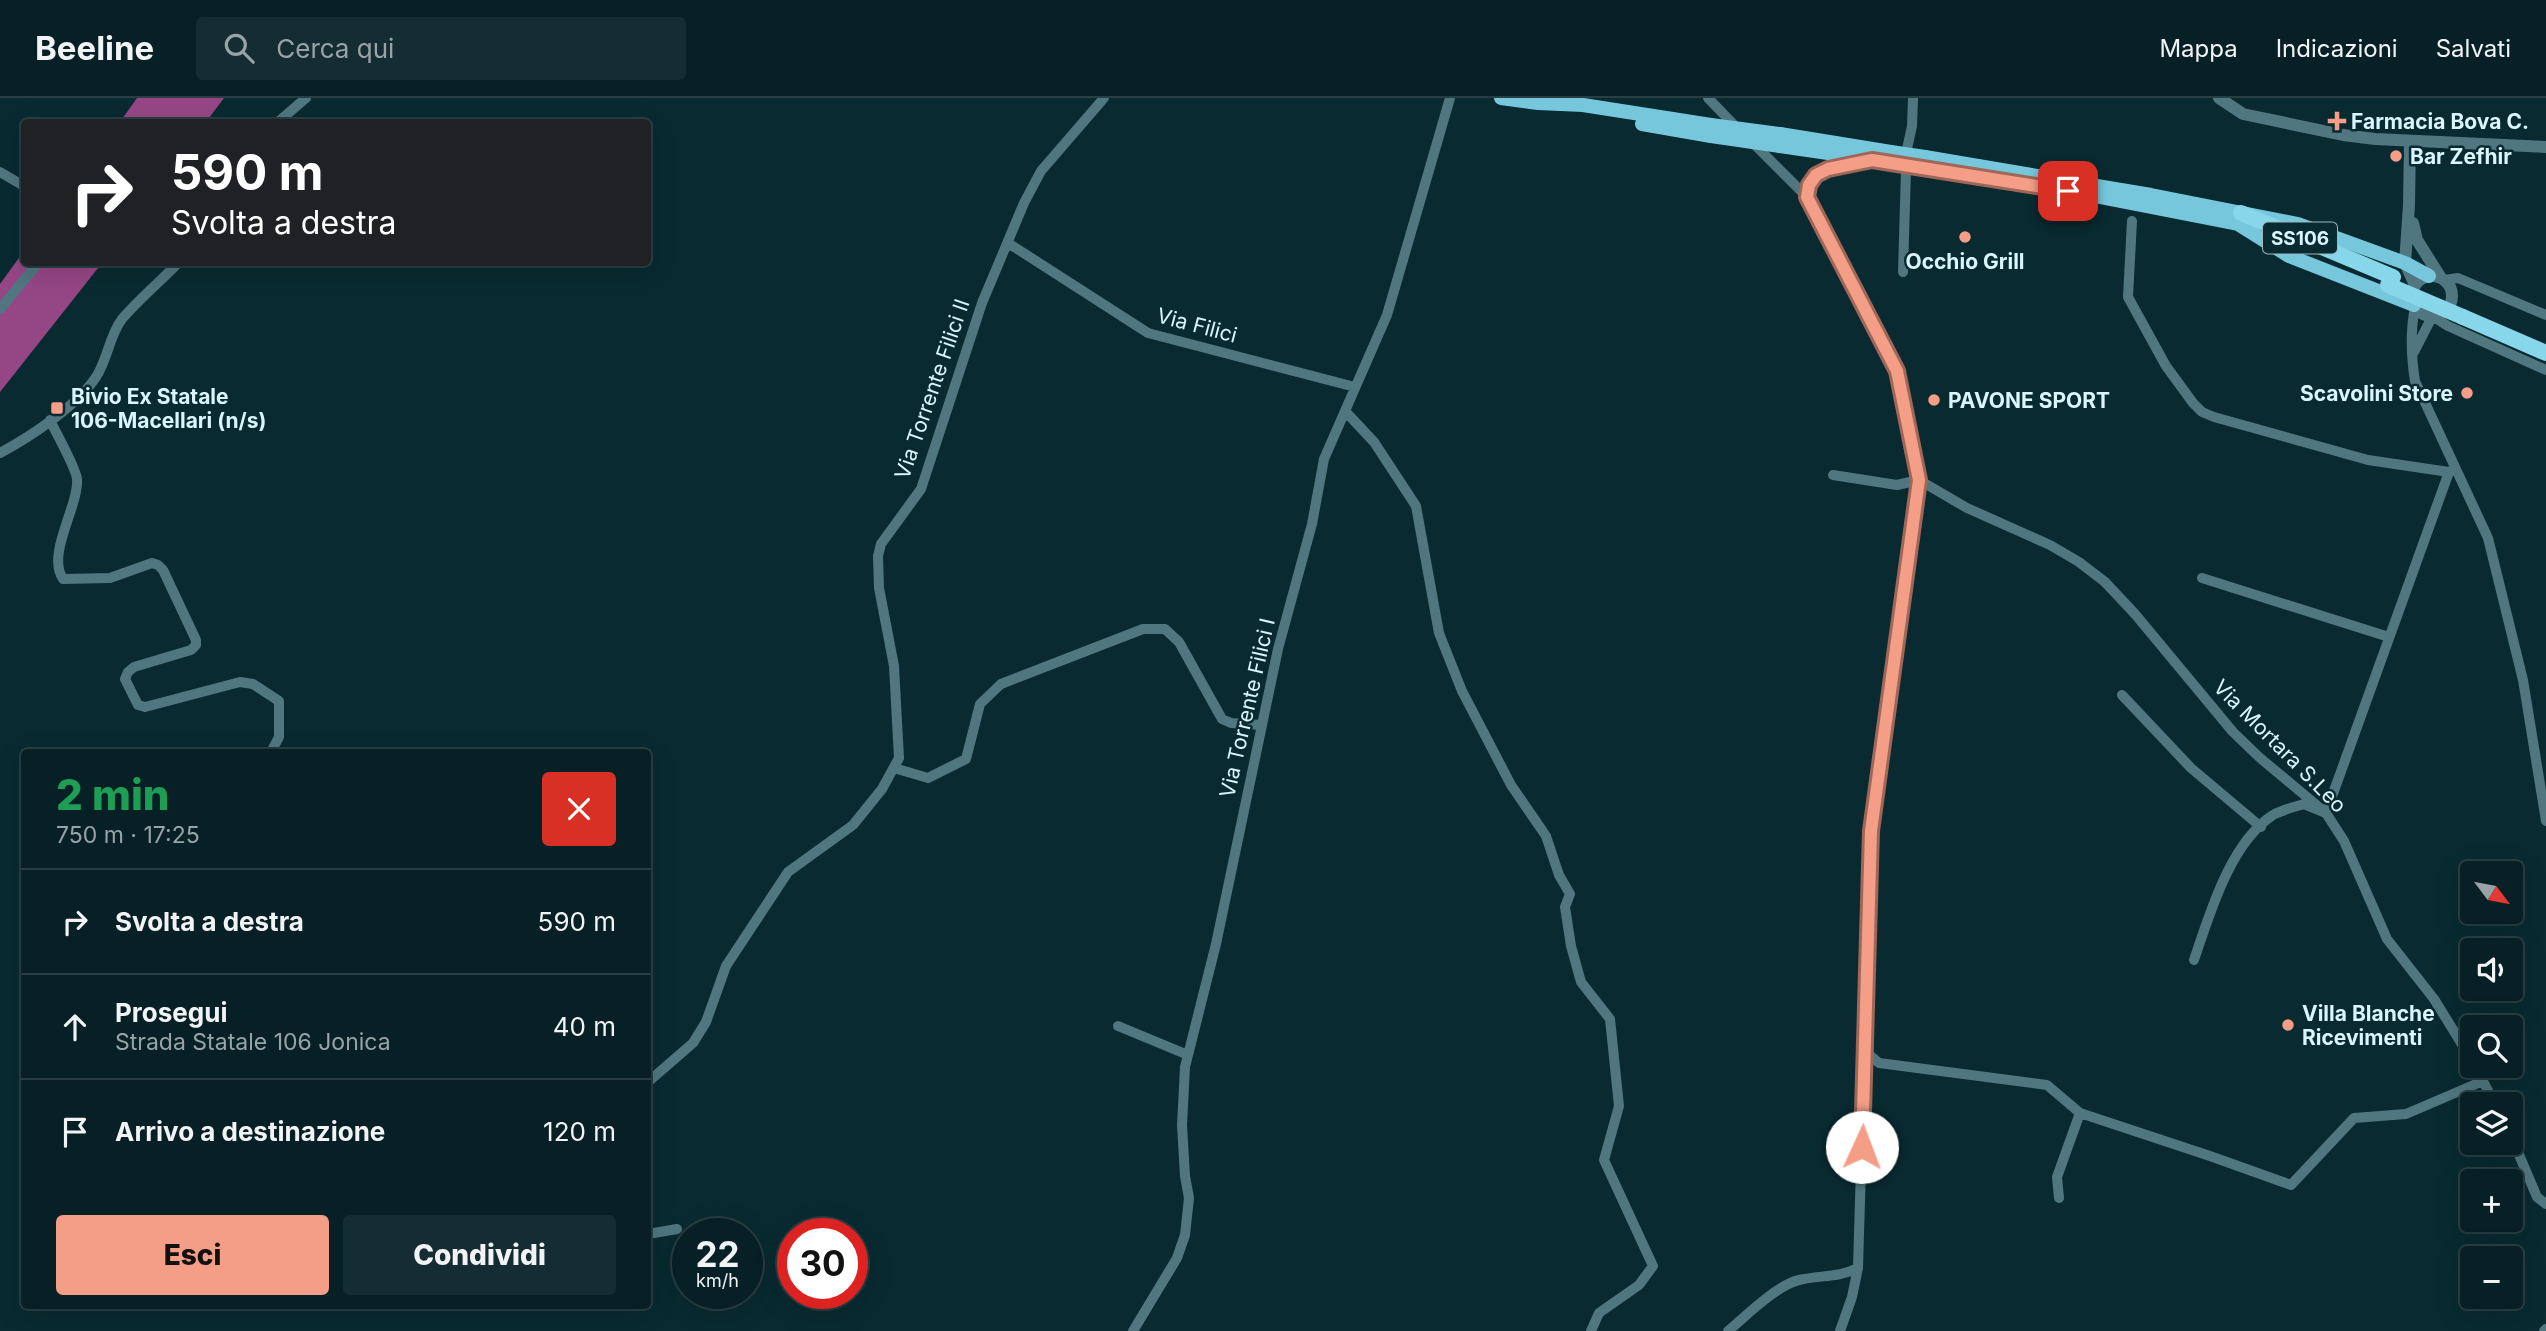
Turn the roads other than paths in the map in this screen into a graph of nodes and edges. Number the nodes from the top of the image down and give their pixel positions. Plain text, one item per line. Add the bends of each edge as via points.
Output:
1 (306, 98) edge
2 (1104, 98) edge
3 (1450, 98) edge
4 (1501, 98) edge
5 (1708, 98) edge
6 (1913, 98) edge
7 (2219, 98) edge
8 (282, 119) edge
9 (1780, 140) junction
10 (2410, 141) junction
11 (2546, 147) edge
12 (1907, 149) dead end
13 (1890, 157) junction
14 (1872, 160) junction
15 (1906, 170) dead end
16 (0, 172) edge
17 (21, 184) edge
18 (1808, 191) junction
19 (2409, 205) junction
20 (2240, 218) junction
21 (2132, 220) dead end
22 (1007, 243) junction
23 (2405, 263) junction
24 (36, 266) edge
25 (175, 266) edge
26 (1903, 272) dead end
27 (2438, 278) junction
28 (2415, 285) junction
29 (2414, 306) junction
30 (0, 309) edge
31 (2465, 313) junction
32 (2546, 315) edge
33 (2433, 317) junction
34 (2546, 341) edge
35 (2546, 353) edge
36 (2412, 359) junction
37 (2546, 370) edge
38 (1355, 387) junction
39 (1345, 411) junction
40 (50, 420) junction
41 (0, 453) edge
42 (2452, 471) junction
43 (1833, 475) dead end
44 (1919, 480) junction
45 (2202, 578) dead end
46 (2389, 637) junction
47 (2122, 695) dead end
48 (1261, 725) junction
49 (273, 749) edge
50 (894, 768) junction
51 (2542, 774) edge
52 (2326, 814) junction
53 (2546, 821) edge
54 (2260, 827) junction
55 (2194, 960) dead end
56 (1118, 1026) dead end
57 (2460, 1041) edge
58 (1866, 1052) junction
59 (1188, 1055) junction
60 (2481, 1078) edge
61 (651, 1079) edge
62 (2483, 1081) junction
63 (2489, 1092) edge
64 (2080, 1113) junction
65 (2519, 1155) edge
66 (2059, 1198) dead end
67 (2546, 1204) edge
68 (672, 1230) edge
69 (651, 1233) edge
70 (1857, 1268) junction
71 (1133, 1331) edge
72 (1591, 1331) edge
73 (1728, 1331) edge
74 (1840, 1331) edge

1 - 8 street
2 - 22 street, Via Torrente Filici II via 1041,171
3 - 38 street, Via Torrente Filici I via 1387,315
4 - 9 main road, SS106, bridge via 1583,105
5 - 18 street
6 - 12 street
7 - 10 street via 2244,114 2343,135
9 - 13 main road, SS106
9 - 14 main road, SS106
10 - 11 street
10 - 19 street
13 - 14 main road, SS106
13 - 20 main road, SS106, bridge via 2151,195
14 - 18 main road via 1828,169 1816,175
15 - 26 street
16 - 17 street
18 - 44 street via 1897,371
19 - 23 street
19 - 27 street via 2417,240
20 - 23 main road via 2298,224
20 - 29 main road via 2289,256
20 - 31 highway, SS106
21 - 42 street via 2128,297 2166,366 2202,412 2368,460
22 - 38 street, Via Filici via 1148,333
22 - 50 street, Via Torrente Filici II via 982,303 921,489 881,544 878,556 896,692 899,758
23 - 27 main road
23 - 28 street
24 - 30 street
25 - 40 street via 123,318 97,376
27 - 28 street
27 - 32 street via 2458,278
27 - 33 street via 2451,288 2452,302
28 - 29 street
29 - 33 street
29 - 36 street
31 - 34 highway, SS106
31 - 35 highway, SS106
33 - 36 street
33 - 37 street
36 - 42 street via 2415,382
38 - 39 street, Via Torrente Filici I
39 - 48 street, Via Torrente Filici I via 1324,458
39 - 72 street via 1374,442 1416,506 1439,632 1468,703 1511,785 1546,836 1570,894 1564,907 1581,982 1610,1018 1619,1106 1604,1160 1653,1266 1639,1285 1599,1313
40 - 41 street
40 - 49 street via 77,481 61,537 58,572 63,579 110,578 158,565 196,640 191,650 128,672 125,680 138,705 240,682 253,684 279,701 279,737
42 - 46 street
42 - 51 street via 2487,538
43 - 44 street via 1897,485
44 - 52 street, Via Mortara S.Leo via 1967,508 2050,545 2105,582 2232,732
44 - 58 street via 1871,831
45 - 46 street
46 - 52 street
47 - 54 street via 2191,768
48 - 50 street via 1222,719 1179,642 1165,629 1143,629 1000,684 980,704 966,759 928,778
48 - 59 street, Via Torrente Filici I
50 - 61 street, Via Torrente Filici II via 853,825 788,872 726,966 706,1022 693,1043
51 - 53 street
52 - 54 street via 2304,804 2273,815
52 - 57 street, Via Mortara S.Leo via 2344,841 2387,939
54 - 55 street via 2242,843
56 - 59 street
58 - 64 street via 1879,1063 2047,1086
58 - 70 street
59 - 71 street, Via Torrente Filici I via 1182,1125 1189,1198 1185,1235 1177,1258
60 - 62 street, Via Mortara S.Leo
62 - 63 street, Via Mortara S.Leo
62 - 64 street via 2406,1114 2354,1118 2291,1185
64 - 66 street via 2057,1177
65 - 67 street via 2537,1197
68 - 69 street
70 - 73 street via 1845,1274 1797,1280
70 - 74 street

